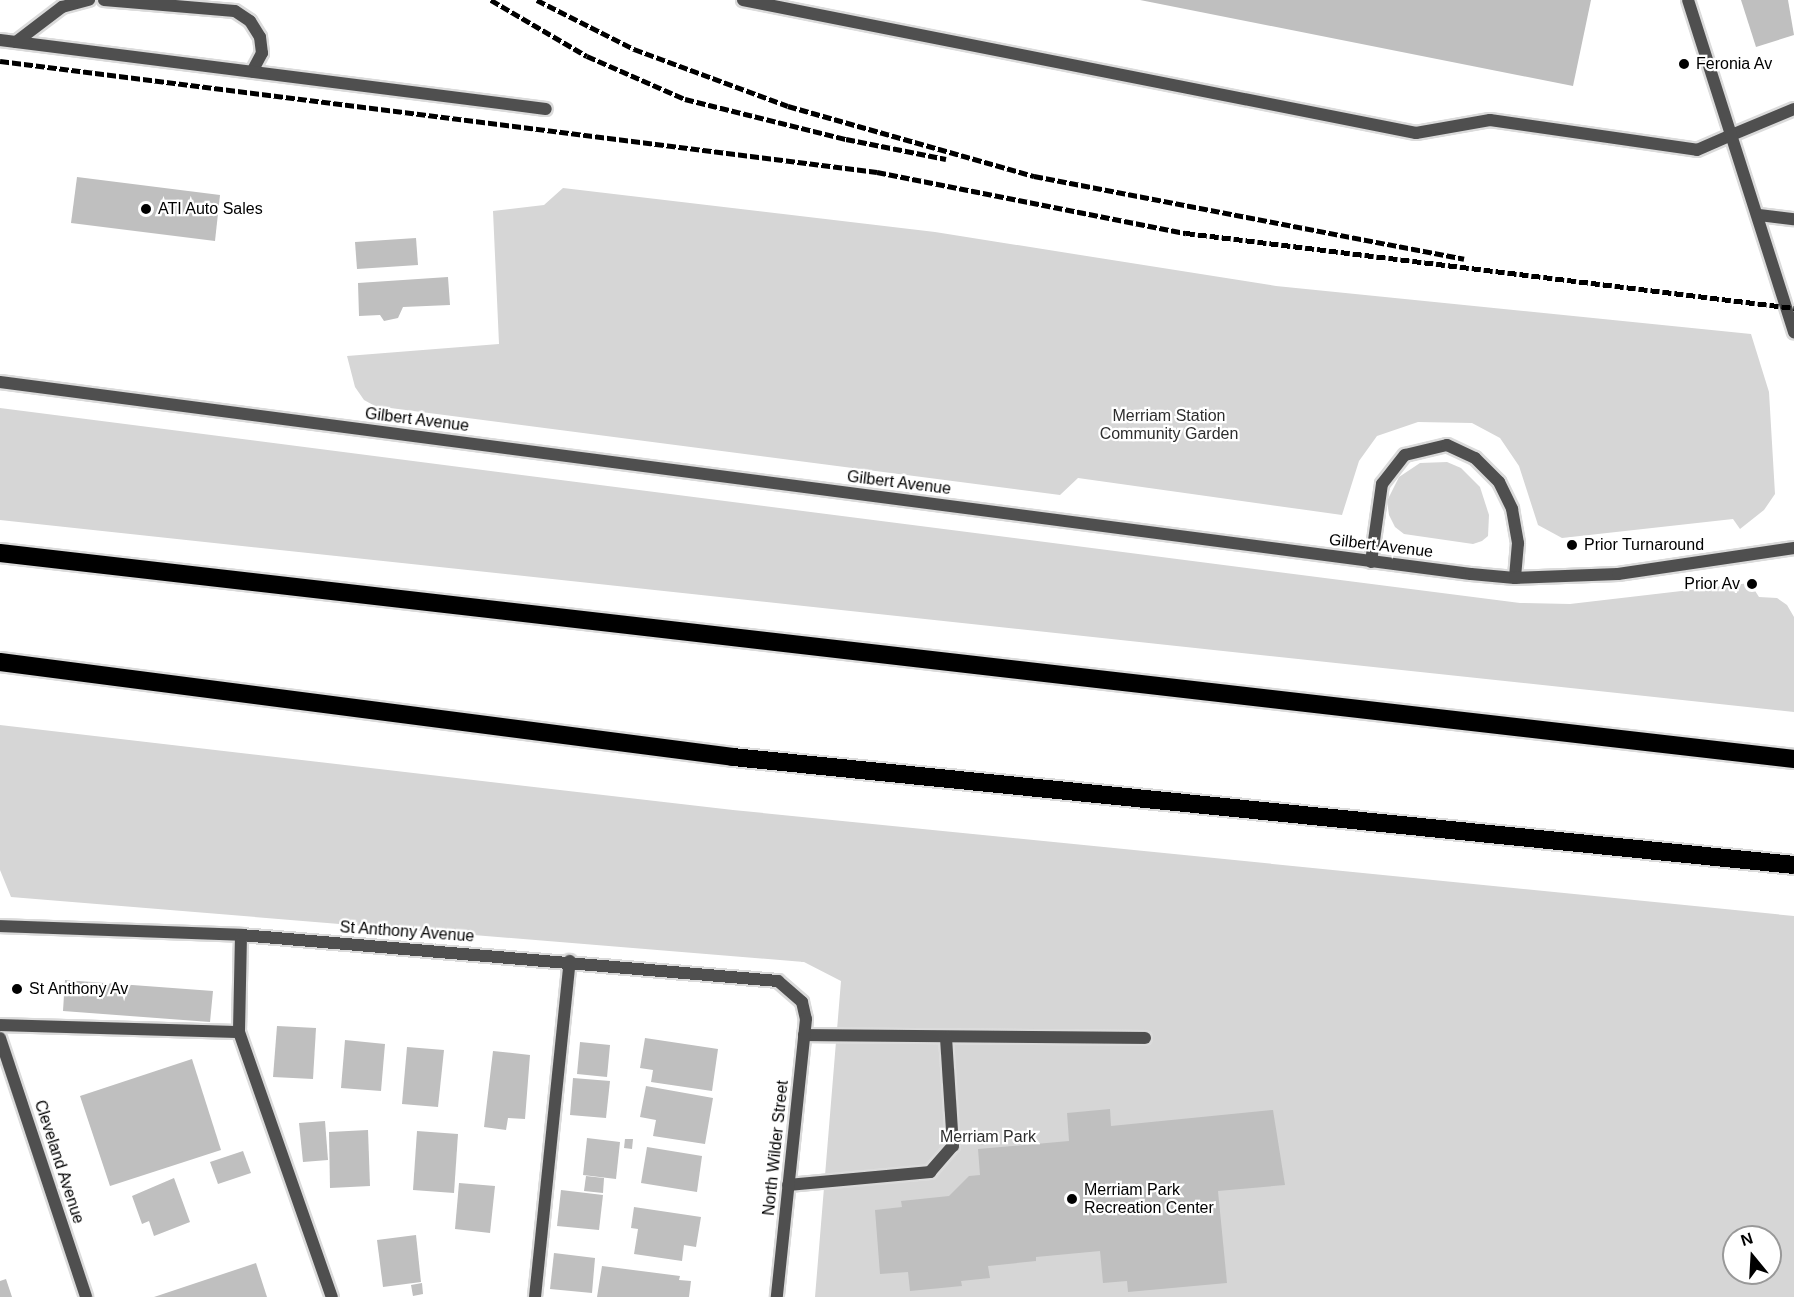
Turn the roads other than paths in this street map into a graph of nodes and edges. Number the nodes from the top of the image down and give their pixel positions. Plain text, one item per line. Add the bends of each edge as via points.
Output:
1 (89, 0) edge
2 (104, 0) edge
3 (743, 0) edge
4 (1688, 0) edge
5 (0, 39) edge
6 (16, 42) junction
7 (252, 72) junction
8 (546, 109) dead end
9 (1794, 109) edge
10 (1734, 134) junction
11 (1759, 215) junction
12 (1794, 219) edge
13 (1794, 332) edge
14 (0, 382) edge
15 (1794, 548) edge
16 (0, 553) edge
17 (1371, 562) junction
18 (1515, 578) junction
19 (0, 662) edge
20 (1794, 759) edge
21 (1794, 865) edge
22 (0, 926) edge
23 (241, 935) junction
24 (570, 961) junction
25 (802, 1002) joint
26 (0, 1025) edge
27 (238, 1032) junction
28 (804, 1035) junction
29 (946, 1036) junction
30 (0, 1038) edge
31 (1145, 1038) dead end
32 (788, 1185) junction
33 (86, 1297) edge
34 (332, 1297) edge
35 (535, 1297) edge
36 (777, 1297) edge

1 - 6 street via 62,7
2 - 7 street via 235,11 250,21 260,37 262,53
3 - 10 street via 1416,134 1490,120 1697,150
4 - 10 street
5 - 6 street
6 - 7 street
7 - 8 street
9 - 10 street
10 - 11 street
11 - 12 street
11 - 13 street
14 - 17 street, Gilbert Avenue
15 - 18 street, Gilbert Avenue via 1618,574
16 - 20 highway
17 - 18 street, Gilbert Avenue
17 - 18 street via 1382,484 1405,455 1447,445 1475,458 1499,482 1512,509 1518,543
19 - 21 highway via 733,758
22 - 23 street, St Anthony Avenue
23 - 24 street, St Anthony Avenue
23 - 27 street
24 - 25 street, St Anthony Avenue via 778,981
24 - 35 street
25 - 28 street, North Wilder Street
26 - 27 street
27 - 34 street
28 - 29 street
28 - 32 street, North Wilder Street
29 - 31 street
29 - 32 street via 952,1146 930,1172
30 - 33 street, Cleveland Avenue
32 - 36 street, North Wilder Street

